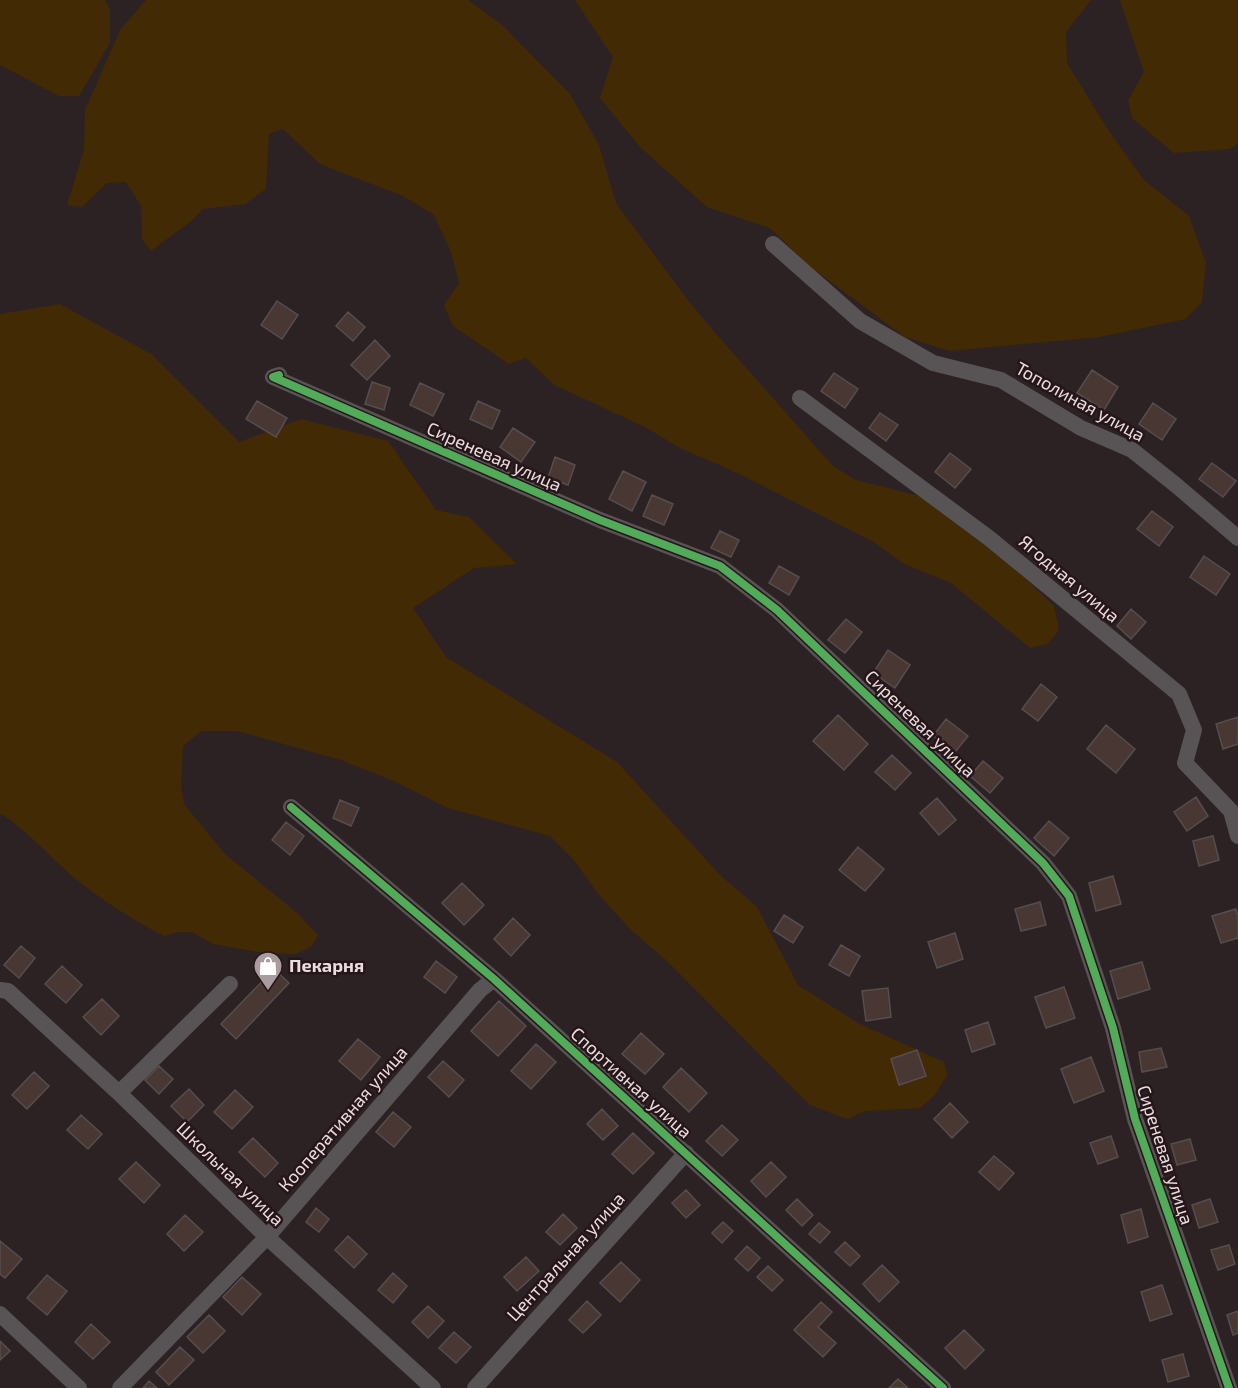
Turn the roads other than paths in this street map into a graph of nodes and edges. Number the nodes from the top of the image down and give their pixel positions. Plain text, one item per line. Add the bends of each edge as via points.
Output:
1 (773, 244) dead end
2 (279, 375) dead end
3 (800, 398) dead end
4 (1238, 538) edge
5 (291, 807) dead end
6 (1238, 836) edge
7 (494, 979) junction
8 (230, 984) dead end
9 (0, 990) edge
10 (119, 1094) junction
11 (686, 1153) junction
12 (267, 1237) junction
13 (0, 1314) edge
14 (80, 1388) edge
15 (120, 1388) edge
16 (434, 1388) edge
17 (475, 1388) edge
18 (944, 1388) edge
19 (1229, 1388) edge

1 - 4 street, Тополиная улица via 860,321 933,363 1001,380 1081,428 1132,450
2 - 19 street, Сиреневая улица via 273,377 600,520 720,566 777,610 1043,863 1069,896 1113,1028 1135,1119
3 - 6 street, Ягодная улица via 989,538 1179,694 1194,730 1185,763 1231,811
5 - 7 street, Спортивная улица
7 - 11 street, Спортивная улица
7 - 12 street, Кооперативная улица via 480,990
8 - 10 street
9 - 10 street, Школьная улица via 8,991
10 - 12 street, Школьная улица
11 - 17 street, Центральная улица
11 - 18 street, Спортивная улица
12 - 15 street, Кооперативная улица
12 - 16 street, Школьная улица
13 - 14 street

